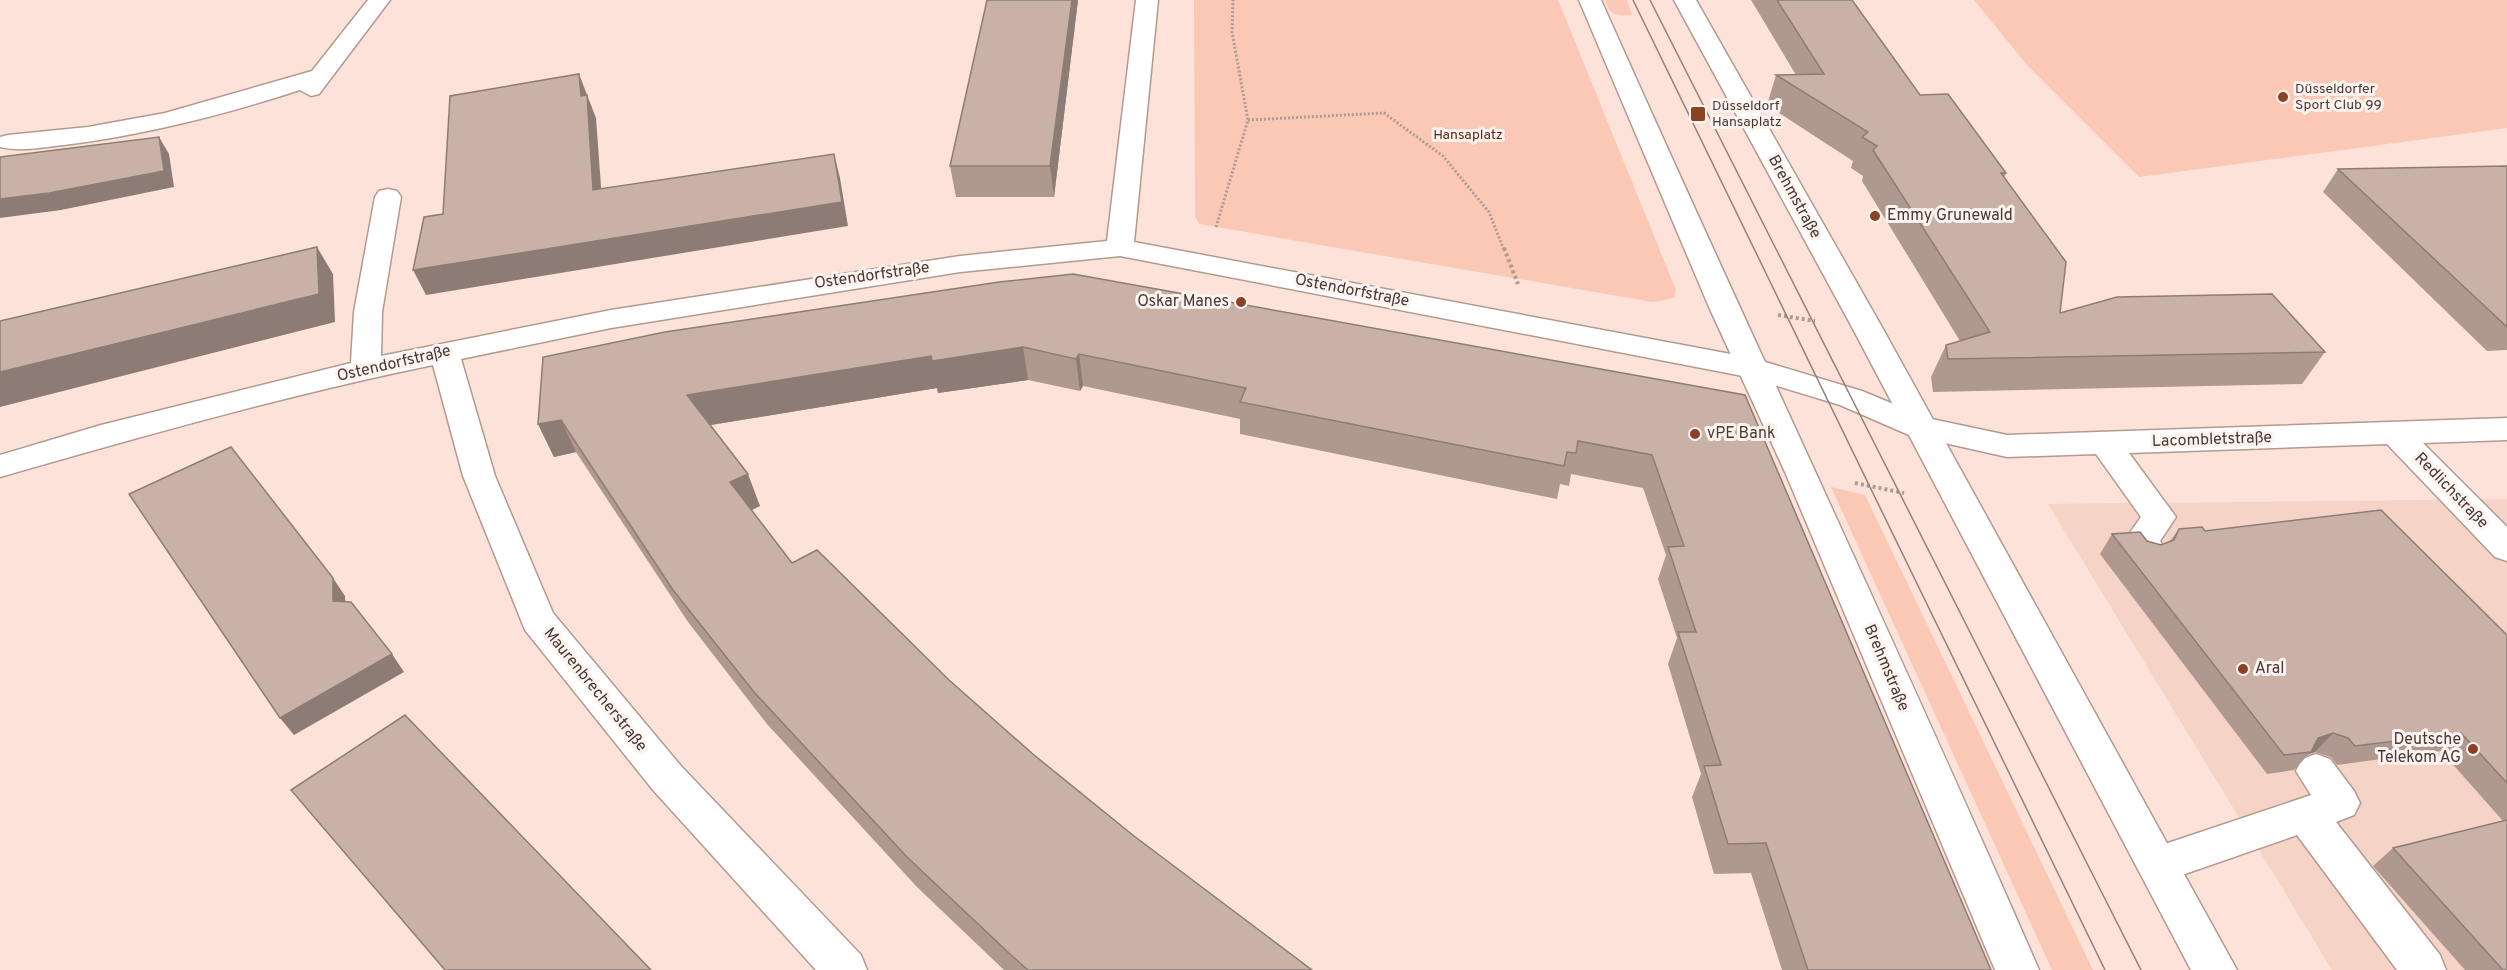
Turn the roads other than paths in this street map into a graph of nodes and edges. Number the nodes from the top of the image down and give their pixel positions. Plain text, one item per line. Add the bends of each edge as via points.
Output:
1 (379, 0) edge
2 (1147, 0) edge
3 (1590, 0) edge
4 (1684, 0) edge
5 (8, 142) dead end
6 (388, 196) dead end
7 (1120, 248) junction
8 (444, 352) junction
9 (1752, 368) junction
10 (366, 369) junction
11 (1920, 427) junction
12 (2507, 429) edge
13 (2396, 434) junction
14 (2105, 443) junction
15 (0, 466) edge
16 (2507, 548) edge
17 (2147, 549) edge
18 (2316, 771) edge
19 (2306, 815) junction
20 (2159, 864) junction
21 (845, 970) edge
22 (2017, 970) edge
23 (2215, 970) edge
24 (2424, 970) edge

1 - 5 street via 315,83 147,127 59,140
2 - 7 street
3 - 9 street, Brehmstraße
4 - 11 street, Brehmstraße
6 - 10 street via 368,312
7 - 8 street, Ostendorfstraße via 960,264 806,286
7 - 9 street, Ostendorfstraße
8 - 10 street, Ostendorfstraße
8 - 21 street, Maurenbrecherstraße via 479,476 538,620 666,778
9 - 11 street via 1851,398
9 - 22 street, Brehmstraße via 1802,472
10 - 15 street, Ostendorfstraße via 101,436
11 - 14 street, Lacombletstraße via 2007,446
11 - 20 street, Brehmstraße
12 - 13 street, Lacombletstraße
13 - 14 street, Lacombletstraße
13 - 16 street, Redlichstraße
14 - 17 street via 2159,517 2141,541
18 - 19 street via 2340,802
19 - 20 street
19 - 24 street
20 - 23 street, Brehmstraße

